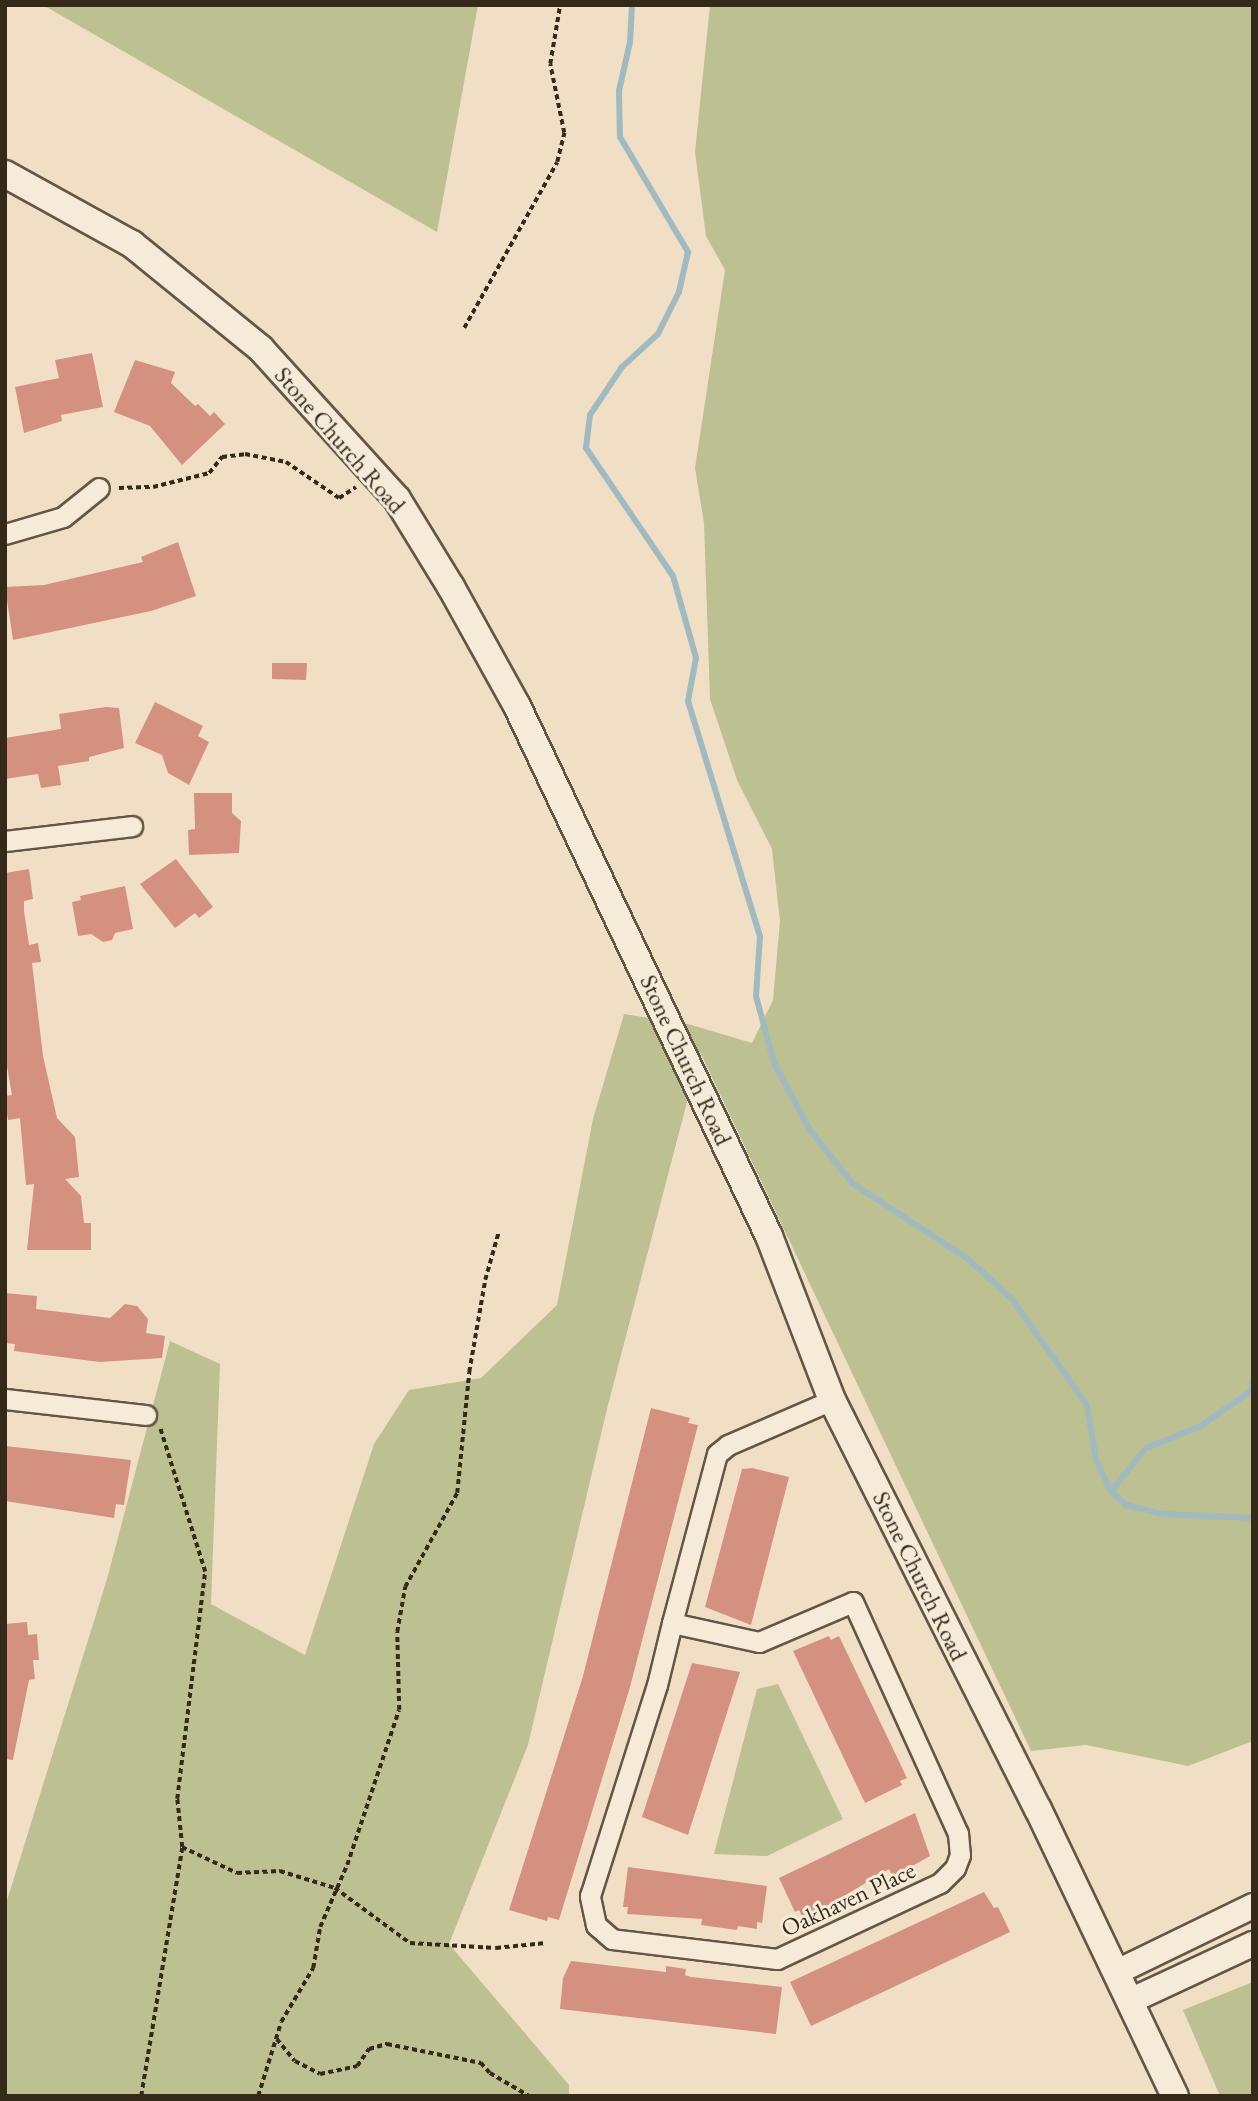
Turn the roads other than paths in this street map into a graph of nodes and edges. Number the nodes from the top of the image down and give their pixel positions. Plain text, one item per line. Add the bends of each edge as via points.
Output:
1 (5, 174) edge
2 (99, 488) road end
3 (5, 534) edge
4 (132, 826) dead end
5 (5, 841) edge
6 (5, 1399) edge
7 (832, 1400) junction
8 (146, 1415) road end
9 (672, 1623) junction
10 (1253, 1906) edge
11 (1253, 1944) edge
12 (1117, 1972) junction
13 (1130, 2001) junction
14 (1175, 2096) edge

1 - 7 main road, Stone Church Road via 132,244 198,296 261,349 397,499 517,706 769,1236
2 - 3 street via 63,517
4 - 5 street
6 - 8 street
7 - 9 street, Oakhaven Place via 728,1444 717,1454
7 - 12 main road, Stone Church Road
9 - 9 street, Oakhaven Place via 590,1896 596,1925 612,1939 777,1959 940,1883 955,1868 960,1855 958,1833 853,1602 759,1642
10 - 12 street
11 - 13 street
12 - 13 main road, Stone Church Road
13 - 14 main road, Stone Church Road

